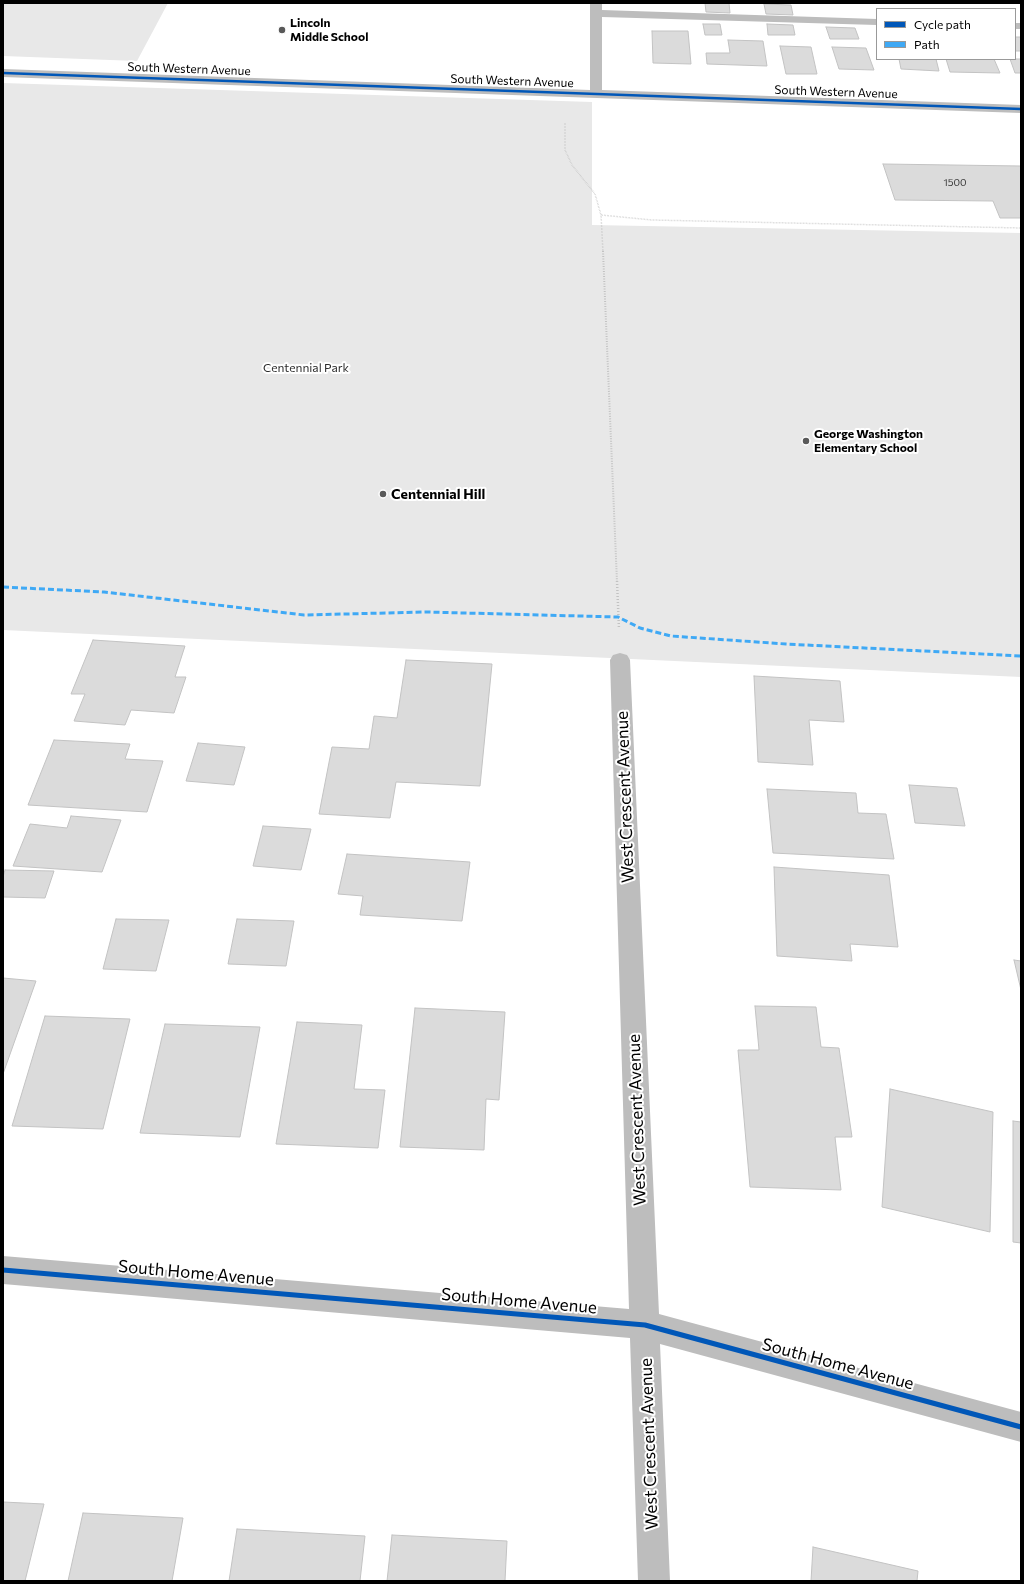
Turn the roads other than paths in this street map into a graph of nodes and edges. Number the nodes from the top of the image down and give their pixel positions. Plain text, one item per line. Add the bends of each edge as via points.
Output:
1 (596, 8) edge
2 (876, 22) edge
3 (3, 73) edge
4 (596, 94) junction
5 (1021, 109) edge
6 (620, 660) road end
7 (3, 1270) edge
8 (644, 1325) junction
9 (1021, 1427) edge
10 (654, 1581) edge

1 - 2 street
1 - 4 street
3 - 4 street, South Western Avenue
4 - 5 street, South Western Avenue
6 - 8 street, West Crescent Avenue
7 - 8 street, South Home Avenue
8 - 9 street, South Home Avenue
8 - 10 street, West Crescent Avenue

